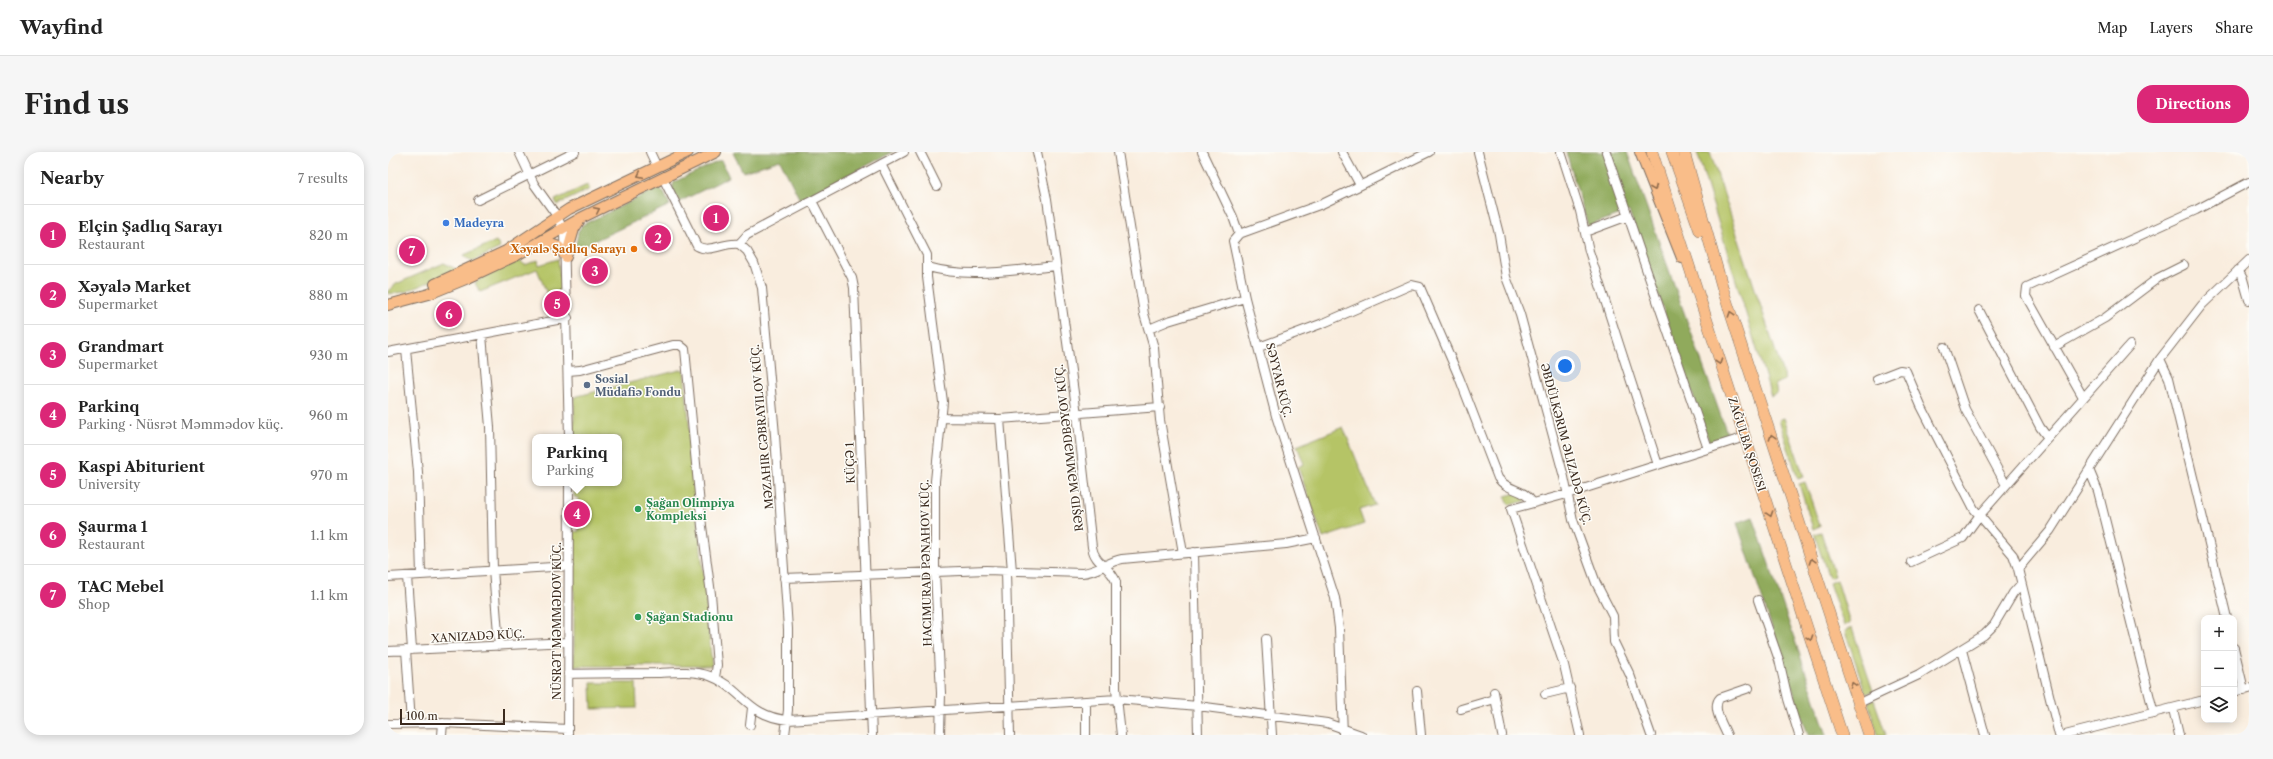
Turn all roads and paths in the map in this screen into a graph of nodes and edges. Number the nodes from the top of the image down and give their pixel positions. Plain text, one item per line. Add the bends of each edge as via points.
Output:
1 (519, 152) edge
2 (575, 152) edge
3 (650, 152) edge
4 (688, 152) edge
5 (716, 152) edge
6 (904, 152) edge
7 (920, 152) edge
8 (1037, 152) edge
9 (1118, 152) edge
10 (1202, 152) edge
11 (1342, 152) edge
12 (1429, 152) edge
13 (1478, 152) edge
14 (1561, 152) edge
15 (1606, 152) edge
16 (1640, 152) edge
17 (1652, 152) edge
18 (1672, 152) edge
19 (1684, 152) edge
20 (881, 164) junction
21 (658, 167) junction
22 (530, 174) junction
23 (663, 178) junction
24 (2249, 182) edge
25 (1360, 185) junction
26 (937, 186) dead end
27 (478, 200) dead end
28 (812, 201) junction
29 (557, 216) junction
30 (1628, 216) junction
31 (581, 218) junction
32 (563, 228) junction
33 (1585, 232) junction
34 (1239, 234) junction
35 (542, 241) junction
36 (739, 244) junction
37 (566, 257) junction
38 (2249, 260) edge
39 (2184, 265) dead end
40 (1056, 266) junction
41 (928, 267) junction
42 (2238, 270) junction
43 (1724, 293) junction
44 (388, 298) edge
45 (1245, 298) junction
46 (1698, 299) junction
47 (2249, 300) edge
48 (388, 305) edge
49 (1979, 310) dead end
50 (568, 318) junction
51 (1149, 329) junction
52 (482, 335) junction
53 (2130, 345) dead end
54 (1259, 347) junction
55 (1944, 347) dead end
56 (2054, 347) junction
57 (406, 350) junction
58 (388, 352) edge
59 (2160, 359) junction
60 (568, 372) junction
61 (1876, 379) dead end
62 (2083, 397) junction
63 (1160, 407) junction
64 (1077, 414) junction
65 (943, 418) junction
66 (1000, 419) junction
67 (569, 434) edge
68 (1745, 437) junction
69 (2048, 438) junction
70 (1708, 449) junction
71 (1658, 465) junction
72 (2090, 472) junction
73 (2006, 485) junction
74 (569, 486) edge
75 (1567, 494) junction
76 (1533, 503) junction
77 (1979, 516) junction
78 (1316, 538) junction
79 (1194, 552) junction
80 (1183, 554) junction
81 (1911, 562) dead end
82 (569, 566) junction
83 (1103, 566) junction
84 (493, 570) junction
85 (2018, 570) junction
86 (1009, 571) junction
87 (935, 572) junction
88 (421, 575) junction
89 (864, 575) junction
90 (406, 576) junction
91 (388, 577) edge
92 (784, 578) junction
93 (2021, 584) junction
94 (1758, 600) dead end
95 (2226, 615) edge
96 (1266, 639) dead end
97 (568, 642) junction
98 (499, 646) junction
99 (409, 650) junction
100 (1962, 650) junction
101 (388, 651) edge
102 (2235, 651) edge
103 (568, 674) junction
104 (715, 678) junction
105 (1570, 688) junction
106 (1749, 688) dead end
107 (2246, 689) edge
108 (1416, 691) dead end
109 (1545, 694) dead end
110 (1117, 699) junction
111 (1086, 701) junction
112 (2201, 701) edge
113 (1858, 703) junction
114 (1009, 706) junction
115 (1198, 706) junction
116 (752, 708) junction
117 (1461, 709) dead end
118 (2173, 709) junction
119 (940, 710) junction
120 (871, 714) junction
121 (2154, 714) junction
122 (1271, 715) junction
123 (788, 720) junction
124 (411, 723) junction
125 (443, 723) junction
126 (388, 724) edge
127 (750, 725) dead end
128 (502, 726) junction
129 (1343, 731) edge
130 (568, 732) edge
131 (442, 735) edge
132 (502, 735) edge
133 (785, 735) edge
134 (872, 735) edge
135 (940, 735) edge
136 (1010, 735) edge
137 (1086, 735) edge
138 (1121, 735) edge
139 (1198, 735) edge
140 (1272, 735) edge
141 (1361, 735) edge
142 (1420, 735) edge
143 (1502, 735) edge
144 (1580, 735) edge
145 (1651, 735) edge
146 (1727, 735) edge
147 (1799, 735) edge
148 (1842, 735) edge
149 (1869, 735) edge
150 (1985, 735) edge
151 (2059, 735) edge
152 (2065, 735) edge
153 (2179, 735) edge

1 - 22 street
2 - 22 street
3 - 21 street
4 - 21 main road
5 - 23 main road
6 - 20 street
7 - 26 street
8 - 40 street, RƏŞID MƏMMƏDBƏYOV KÜÇ.
9 - 51 street via 1139,288
10 - 34 street
11 - 25 street
12 - 25 street
13 - 75 street, ƏBDÜLKƏRIM ƏLIZADƏ KÜÇ. via 1499,234 1506,277 1520,314
14 - 33 street
15 - 30 street
16 -> 46 main road
17 - 46 highway, ZAĞULBA ŞOSESI
18 - 43 highway
19 - 43 highway
20 - 28 street
20 - 41 street via 927,255
21 -> 29 main road
22 - 27 street
22 - 29 street
31 -> 23 main road
23 - 36 street via 697,246 706,249
24 - 56 street via 2196,210 2027,287 2026,296
25 - 34 street via 1322,204
28 - 36 street via 747,235
28 - 89 street, KÜÇƏ 1 via 854,283
29 - 32 street
29 - 44 main road via 506,251 466,272 422,290
30 - 33 street
30 - 70 street
31 - 32 main road
31 - 37 main road via 574,229
32 - 35 main road
32 - 37 street
33 - 71 street
34 - 45 street, SƏYYAR KÜÇ. via 1235,236 1233,245
35 - 37 main road via 559,247
35 - 48 main road via 458,283 414,300
36 - 92 street via 747,251 754,264 762,288
37 - 50 street
38 - 42 street
39 - 56 street via 2158,278 2105,318
40 - 41 street via 976,273 941,271
40 - 64 street, RƏŞID MƏMMƏDBƏYOV KÜÇ.
41 - 65 street via 926,278
42 - 47 street
42 - 59 street via 2202,305
113 -> 43 highway
45 - 51 street
45 - 54 street, SƏYYAR KÜÇ.
46 -> 68 highway, ZAĞULBA ŞOSESI
49 - 69 street
50 - 52 street
50 - 60 street
51 - 63 street via 1156,357
52 - 57 street
52 - 84 street via 490,427
53 - 62 street
54 - 76 street via 1326,322 1411,285 1420,287 1498,478 1506,486 1526,494
54 - 78 street, SƏYYAR KÜÇ. via 1283,439
55 - 73 street via 1965,409
56 - 62 street
57 - 58 street
57 - 88 street via 418,472
59 - 72 street
59 - 95 street via 2169,378
60 - 67 street
60 - 104 street via 673,345 680,345 685,349 711,594 717,665
61 - 77 street via 1900,370 1906,371 1953,472
62 - 69 street
63 - 64 street
63 - 80 street
64 - 66 street
64 - 83 street, RƏŞID MƏMMƏDBƏYOV KÜÇ. via 1092,547 1096,560
65 - 66 street
65 - 87 street via 935,468
66 - 86 street
68 - 70 street
68 -> 148 highway, ZAĞULBA ŞOSESI
69 - 73 street
70 - 71 street
71 - 75 street
72 - 85 street via 2050,531
72 - 121 street via 2098,491
73 - 77 street
74 - 82 street, NÜSRƏT MƏMMƏDOV KÜÇ.
75 - 76 street
75 - 145 street, ƏBDÜLKƏRIM ƏLIZADƏ KÜÇ. via 1573,520 1596,583 1613,616 1613,635 1617,650 1627,668
76 - 105 street via 1511,509
77 - 81 street via 1962,538
77 - 85 street via 2013,555
78 - 79 street via 1286,544
78 - 129 street, SƏYYAR KÜÇ. via 1338,613
79 - 80 street
79 - 115 street
80 - 83 street via 1114,560
82 - 84 street
82 - 97 street, NÜSRƏT MƏMMƏDOV KÜÇ.
83 - 86 street via 1092,572 1082,573
83 - 110 street, RƏŞID MƏMMƏDBƏYOV KÜÇ. via 1114,576 1116,582
84 - 88 street
84 - 98 street
85 - 93 street
86 - 87 street
86 - 114 street
87 - 89 street
87 - 119 street
88 - 90 street
89 - 92 street
89 - 120 street, KÜÇƏ 1
90 - 91 street
90 - 99 street
92 - 123 street via 789,657
93 - 100 street via 1989,631
93 - 151 street
94 - 147 street via 1779,660
96 - 122 street
97 - 98 street
97 - 103 street, NÜSRƏT MƏMMƏDOV KÜÇ.
98 - 99 street
99 - 101 street
99 - 124 street
100 - 113 street via 1919,675
100 - 150 street
102 - 107 street
103 - 104 street via 679,672 698,673
103 - 130 street, NÜSRƏT MƏMMƏDOV KÜÇ.
104 - 116 street
105 - 109 street
105 - 144 street
106 - 146 street via 1717,701 1716,707
108 - 142 street
110 - 111 street
110 - 115 street
110 - 138 street, RƏŞID MƏMMƏDBƏYOV KÜÇ.
111 - 114 street
111 - 137 street
112 - 118 street
113 - 149 highway
114 - 119 street
114 - 136 street
115 - 122 street
115 - 139 street
116 - 123 street via 769,718
116 - 127 street
117 - 143 street via 1495,695
118 - 121 street
118 - 153 street
119 - 120 street
119 - 135 street
120 - 123 street
120 - 134 street, KÜÇƏ 1
121 - 152 street
122 - 129 street via 1327,722
122 - 140 street
123 - 133 street
124 - 125 street
124 - 126 street
125 - 128 street
125 - 131 street
128 - 130 street
128 - 132 street
129 - 141 street

